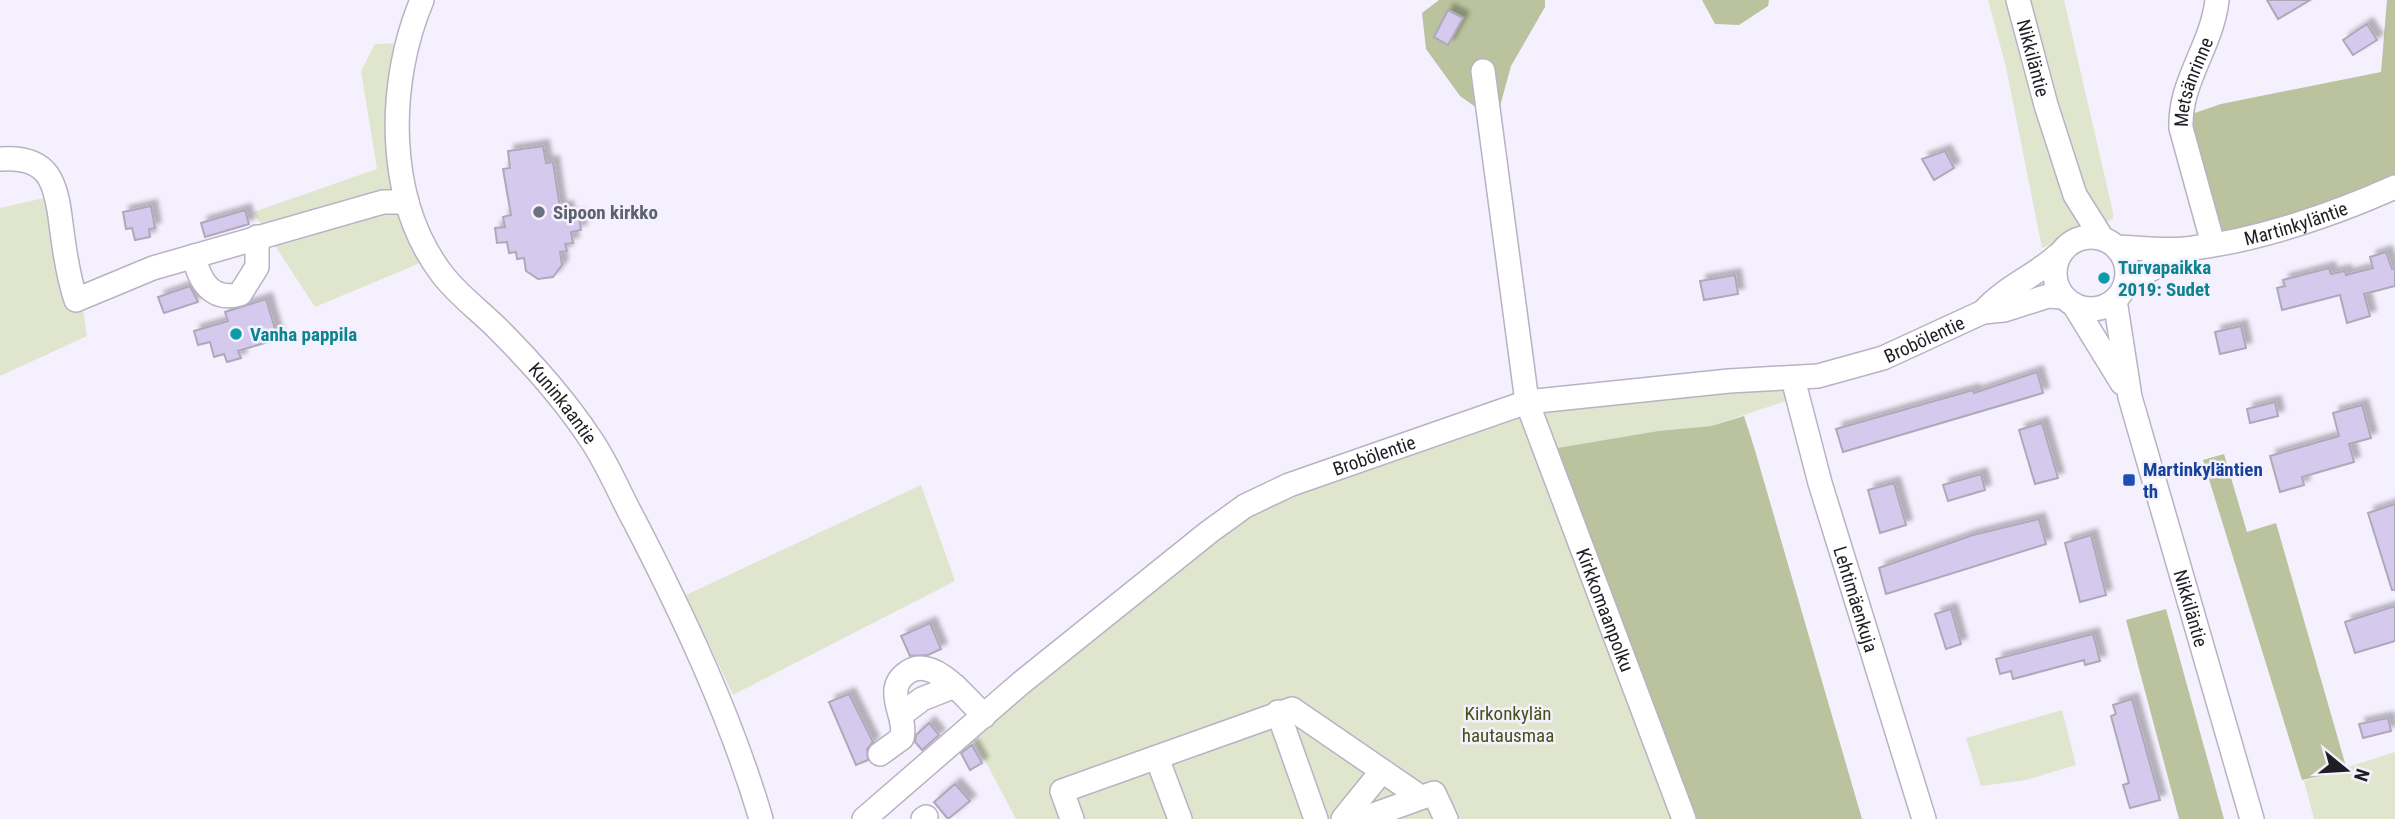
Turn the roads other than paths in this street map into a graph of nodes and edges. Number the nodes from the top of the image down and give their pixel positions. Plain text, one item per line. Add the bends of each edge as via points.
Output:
1 (422, 0) edge
2 (2018, 0) edge
3 (2217, 0) edge
4 (1483, 71) dead end
5 (0, 159) edge
6 (2395, 187) edge
7 (2075, 195) junction
8 (407, 202) junction
9 (257, 237) junction
10 (2110, 242) junction
11 (2203, 246) junction
12 (2064, 249) junction
13 (194, 256) junction
14 (2121, 290) junction
15 (2069, 301) junction
16 (1983, 312) junction
17 (1793, 379) junction
18 (2130, 397) junction
19 (1527, 402) junction
20 (955, 685) junction
21 (1278, 712) junction
22 (901, 715) junction
23 (984, 716) junction
24 (880, 754) dead end
25 (1157, 758) junction
26 (1382, 771) junction
27 (1419, 796) junction
28 (761, 819) edge
29 (864, 819) edge
30 (1072, 819) edge
31 (1180, 819) edge
32 (1316, 819) edge
33 (1343, 819) edge
34 (1362, 819) edge
35 (1446, 819) edge
36 (1685, 819) edge
37 (1924, 819) edge
38 (2252, 819) edge

1 - 8 street, Kuninkaantie via 408,43 397,109
2 - 7 street, Nikkiläntie
3 - 11 street, Metsänrinne via 2211,31 2186,85 2180,110
4 - 19 street, Kirkkomaanpolku
5 - 13 street via 32,161 52,182 76,300 150,258
6 - 11 street, Martinkyläntie via 2285,227
7 - 10 street, Nikkiläntie
7 - 12 street, Nikkiläntie
8 - 9 street via 383,202
8 - 28 street, Kuninkaantie via 442,274 533,365 591,440 662,575 739,750
9 - 13 street
9 - 13 street via 257,267 240,295 217,295 198,275
10 - 11 street, Martinkyläntie
10 - 12 street via 2079,237
10 - 14 street via 2127,268
11 - 14 street, Martinkyläntie
12 - 15 street via 2054,277
12 - 16 street, Brobölentie via 2044,268 2000,293
14 - 15 street via 2095,309
14 - 18 street, Nikkiläntie
15 - 16 street, Brobölentie via 2048,296
15 - 18 street, Nikkiläntie
16 - 17 street, Brobölentie via 1883,358
17 - 19 street, Brobölentie via 1729,381
17 - 37 street, Lehtimäenkuja via 1820,483
18 - 38 street, Nikkiläntie
19 - 23 street, Brobölentie via 1289,485 1245,506
19 - 36 street, Kirkkomaanpolku
20 - 22 street via 922,699
20 - 22 street via 925,668 907,672 896,686
20 - 23 street
21 - 25 street
21 - 26 street via 1292,709
21 - 32 street
22 - 24 street via 905,725 902,738
23 - 29 street, Brobölentie
25 - 30 street via 1062,791
25 - 31 street
26 - 27 street
26 - 33 street
27 - 34 street
27 - 35 street via 1434,793

